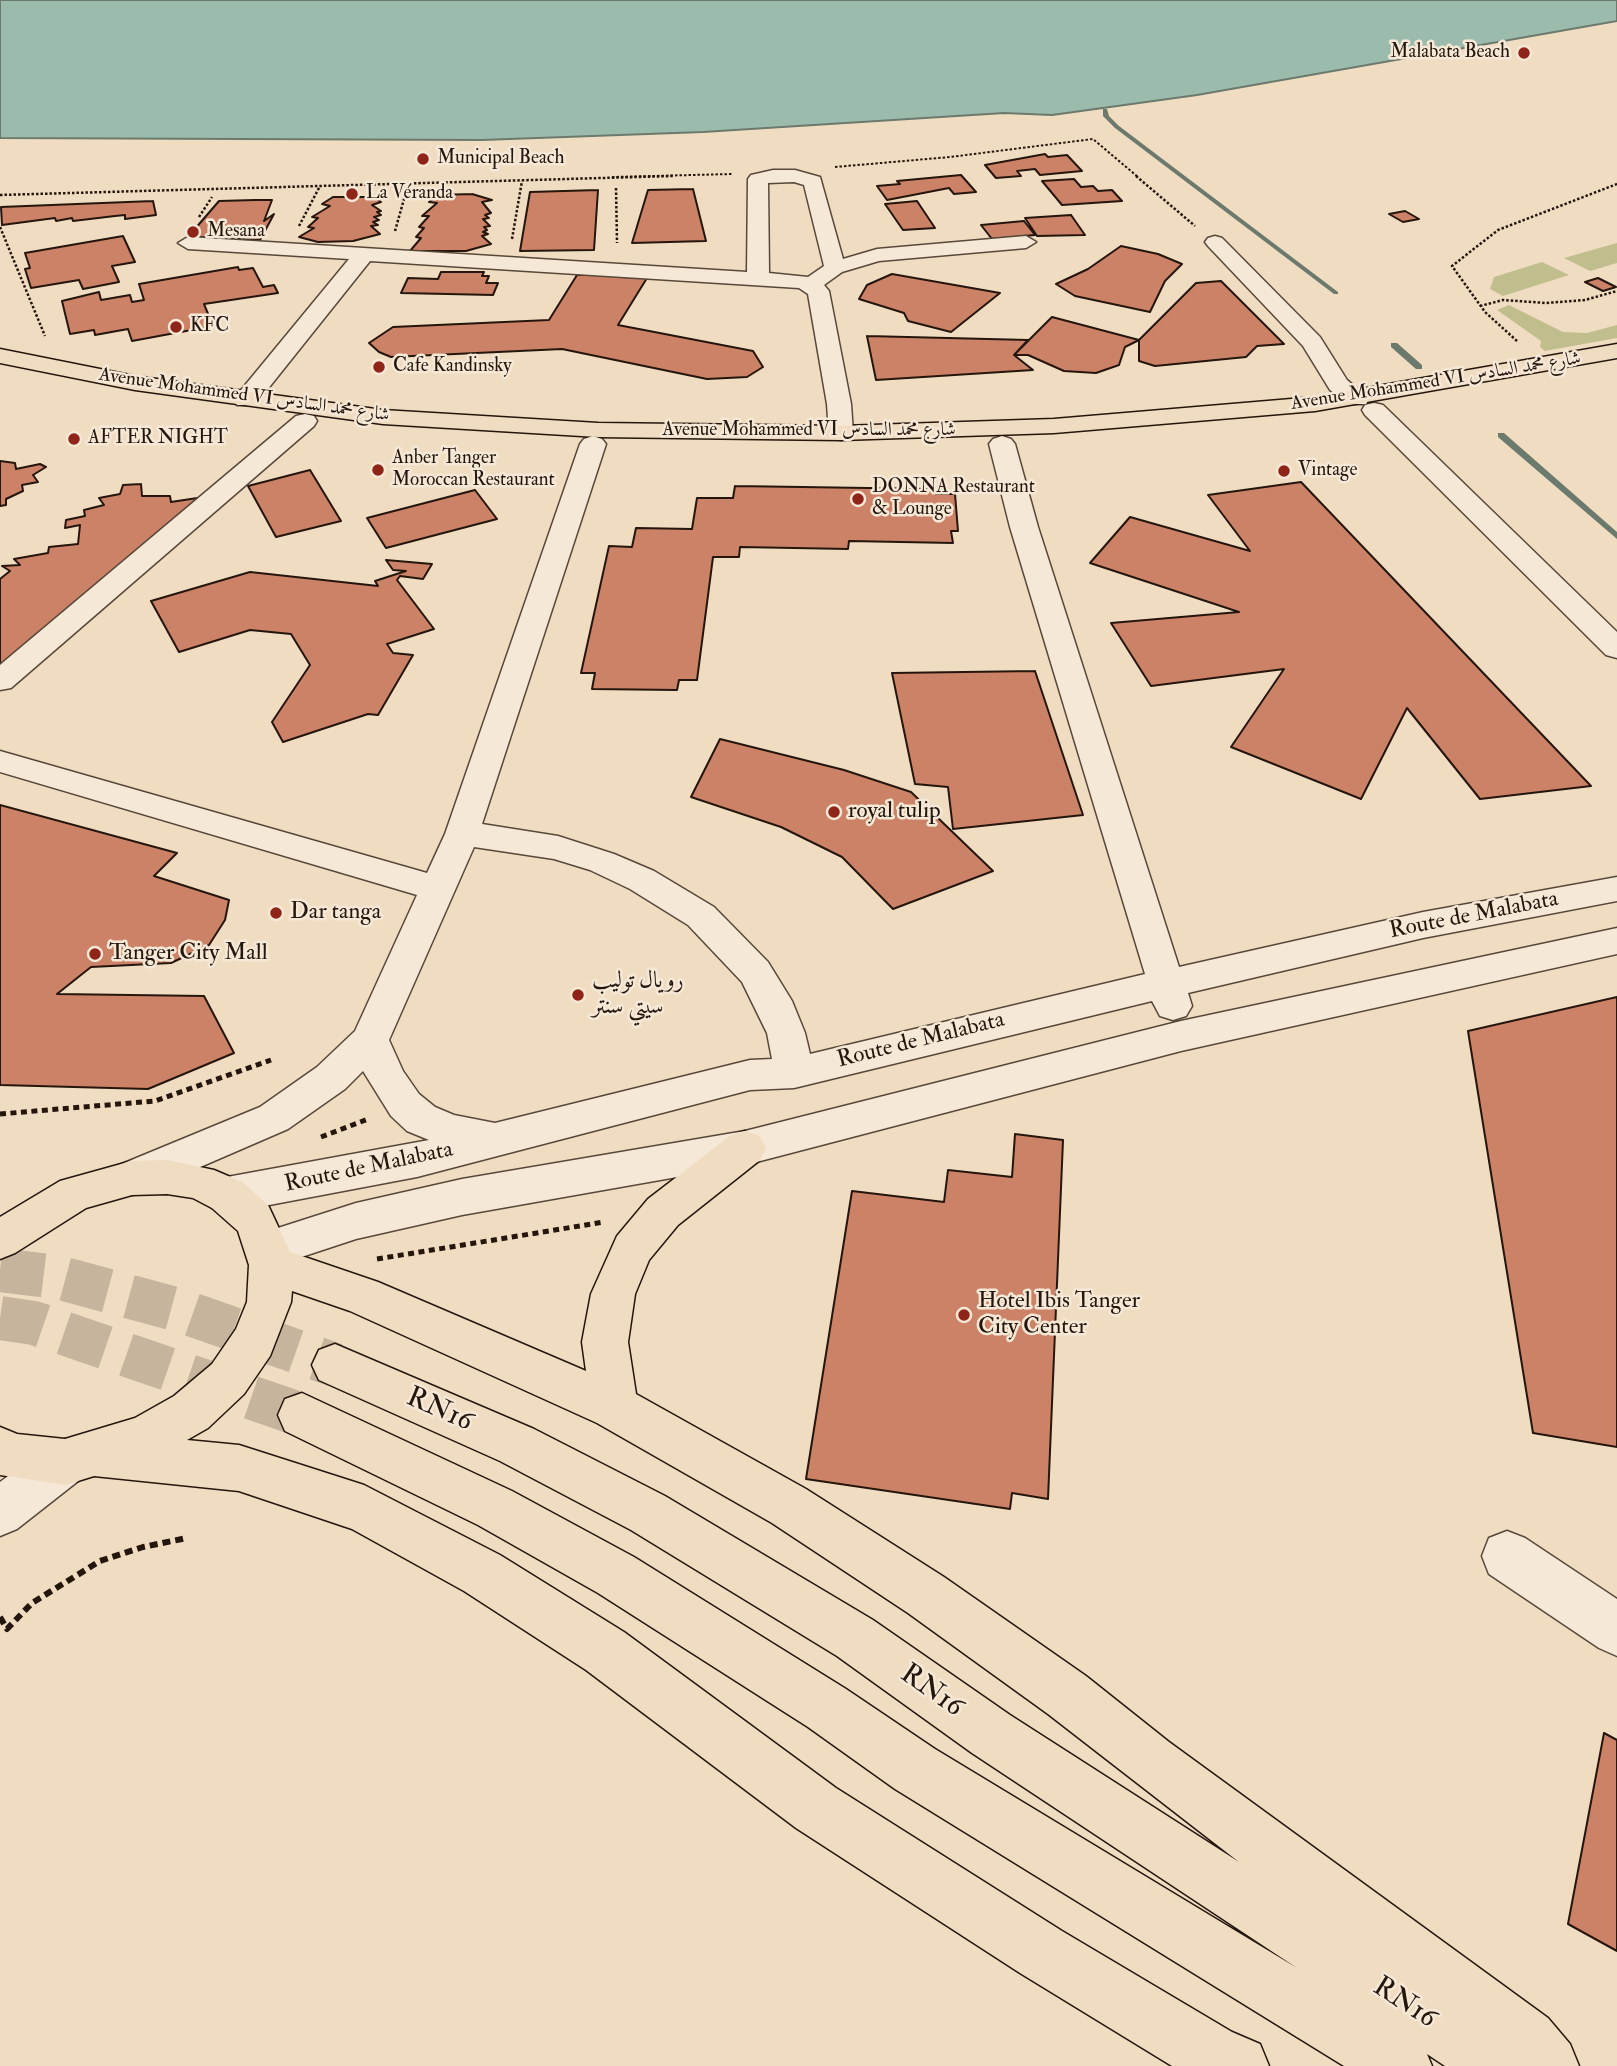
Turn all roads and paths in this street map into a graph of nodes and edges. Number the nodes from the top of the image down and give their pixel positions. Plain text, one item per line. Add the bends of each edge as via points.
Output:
1 (831, 167) dead end
2 (743, 173) dead end
3 (522, 181) junction
4 (1617, 184) edge
5 (408, 185) junction
6 (320, 186) junction
7 (616, 188) dead end
8 (0, 195) edge
9 (0, 227) edge
10 (1026, 242) dead end
11 (1215, 242) joint
12 (188, 243) dead end
13 (287, 250) junction
14 (364, 254) junction
15 (388, 256) junction
16 (507, 264) junction
17 (835, 268) junction
18 (631, 271) junction
19 (758, 276) junction
20 (811, 284) junction
21 (1617, 291) edge
22 (1480, 306) junction
23 (48, 344) dead end
24 (1617, 351) edge
25 (0, 356) edge
26 (1534, 365) junction
27 (1617, 367) edge
28 (0, 371) edge
29 (246, 400) junction
30 (1378, 402) junction
31 (305, 421) junction
32 (841, 433) junction
33 (593, 444) junction
34 (1002, 444) junction
35 (1617, 649) edge
36 (0, 681) edge
37 (0, 761) edge
38 (462, 834) junction
39 (439, 889) junction
40 (1617, 889) edge
41 (1617, 941) edge
42 (1167, 983) junction
43 (1181, 1035) junction
44 (370, 1040) junction
45 (271, 1059) dead end
46 (794, 1073) junction
47 (405, 1105) junction
48 (0, 1114) edge
49 (313, 1140) dead end
50 (498, 1140) junction
51 (745, 1147) junction
52 (132, 1178) junction
53 (227, 1195) junction
54 (48, 1206) junction
55 (0, 1210) edge
56 (663, 1212) junction
57 (0, 1240) edge
58 (270, 1257) junction
59 (376, 1259) dead end
60 (335, 1365) tunnel mouth
61 (614, 1407) junction
62 (302, 1415) tunnel mouth
63 (0, 1450) edge
64 (81, 1458) junction
65 (0, 1512) edge
66 (187, 1538) dead end
67 (1507, 1556) dead end
68 (0, 1617) edge
69 (1617, 1630) edge
70 (1238, 2066) edge
71 (1401, 2066) edge
72 (1500, 2066) edge
73 (1548, 2066) edge

1 - 11 path via 1093,139
2 - 3 path
3 - 5 path
3 - 16 path
4 - 22 path via 1498,230 1452,265
5 - 6 path
5 - 15 path
6 - 8 path
6 - 13 path
7 - 18 path via 617,252
9 - 23 path
10 - 17 street via 877,255
11 - 30 street via 1312,342 1338,384
12 - 13 street
13 - 14 street
14 - 15 street
14 - 29 street
15 - 16 street
16 - 18 street
17 - 19 street via 813,181 772,176 758,179
17 - 20 street
18 - 19 street
19 - 20 street
20 - 32 street via 818,291
21 - 22 path via 1586,300 1503,300
22 - 26 path
24 - 26 main road, Avenue Mohammed VI شارع محمد السادس
25 - 29 main road, Avenue Mohammed VI شارع محمد السادس
26 - 27 main road, Avenue Mohammed VI شارع محمد السادس
26 - 30 main road, Avenue Mohammed VI شارع محمد السادس
28 - 31 main road, Avenue Mohammed VI شارع محمد السادس via 118,395
29 - 32 main road, Avenue Mohammed VI شارع محمد السادس via 547,428
30 - 32 main road, Avenue Mohammed VI شارع محمد السادس via 982,430
30 - 34 main road, Avenue Mohammed VI شارع محمد السادس via 1242,429
30 - 35 street
31 - 33 main road, Avenue Mohammed VI شارع محمد السادس
31 - 36 street
33 - 34 main road, Avenue Mohammed VI شارع محمد السادس via 843,448
33 - 38 street
34 - 42 street
37 - 39 street
38 - 39 street
38 - 46 street via 558,848 602,862 701,916 755,972 773,1001 786,1032
39 - 44 street
40 - 42 street, Route de Malabata via 1423,925
41 - 43 street, Route de Malabata
42 - 43 street
42 - 46 street, Route de Malabata
43 - 51 street, Route de Malabata
44 - 47 street via 386,1078
44 - 52 street via 331,1078 274,1118
45 - 48 path via 155,1101
46 - 50 street, Route de Malabata via 750,1075
47 - 49 path
47 - 50 street via 421,1119 450,1130
50 - 53 street, Route de Malabata via 333,1178
51 - 56 main road
51 - 58 street, Route de Malabata via 462,1197 356,1221
52 - 53 main road via 199,1182
52 - 54 main road via 75,1193
53 - 58 main road via 253,1217
54 - 55 main road
54 - 57 main road
56 - 59 path
56 - 61 main road via 632,1249 613,1294 605,1342
58 - 61 main road, RN16
58 - 64 main road via 269,1302 254,1341 228,1379 191,1412 146,1438
60 - 72 main road, RN16 / RN16 via 517,1446 648,1513 855,1638 991,1734
61 - 73 main road, RN16 via 789,1506 926,1595 1067,1695 1504,2023
62 - 71 main road via 495,1508 616,1575 927,1776
63 - 64 main road via 10,1456
64 - 65 street
64 - 70 main road via 239,1468 364,1509 471,1566 605,1651 816,1808 1041,1952 1210,2054
66 - 68 path via 100,1560 32,1603 7,1629
67 - 69 street

